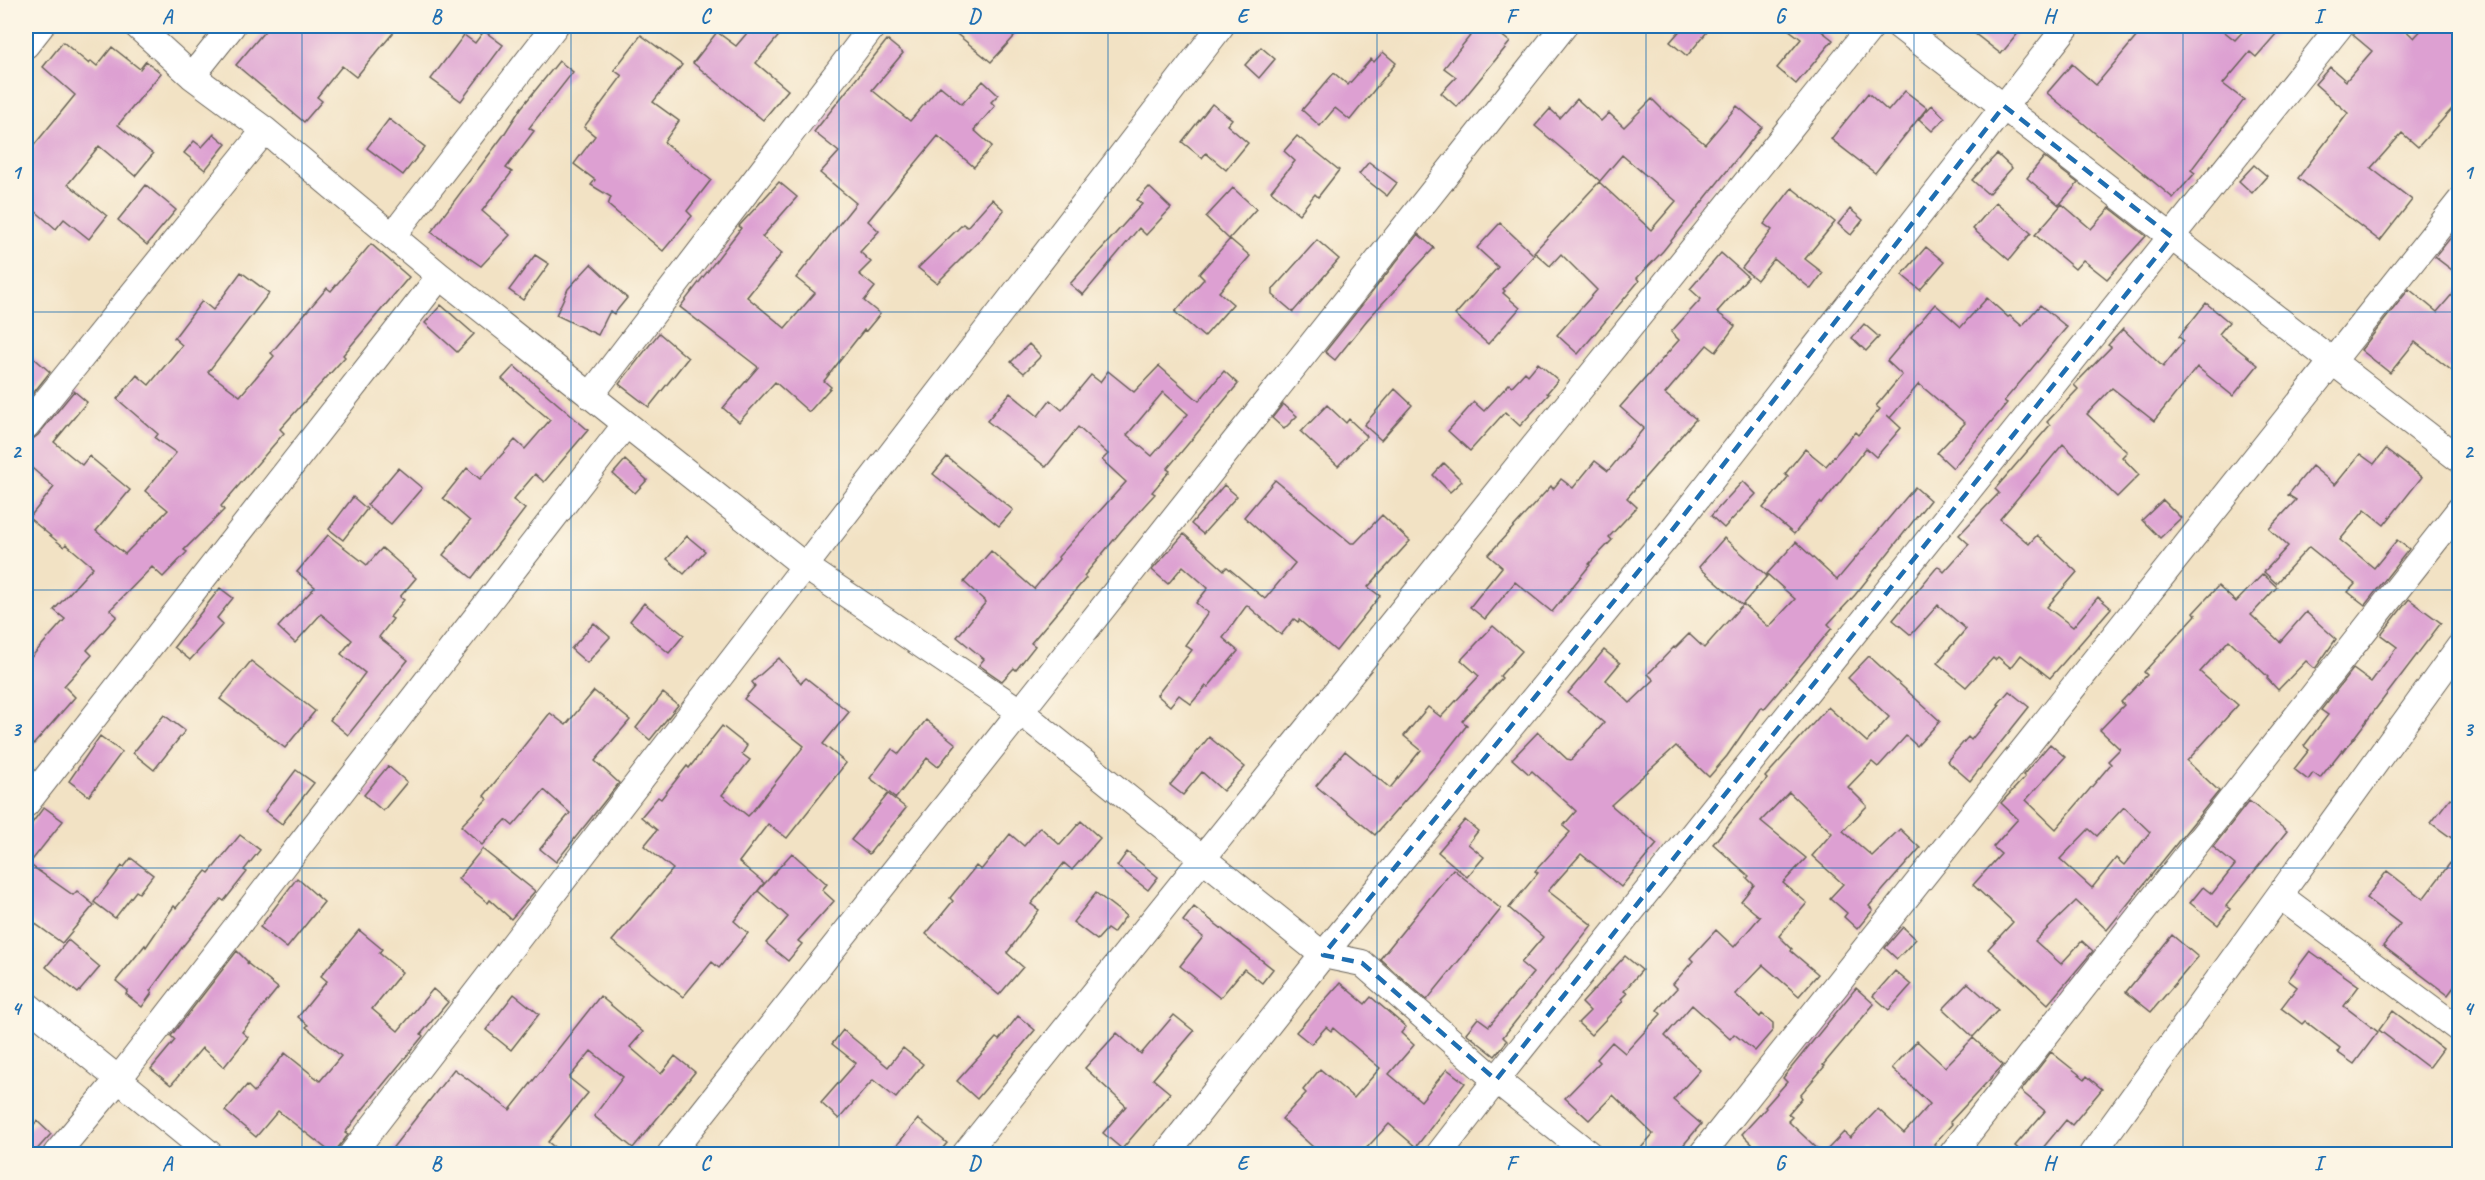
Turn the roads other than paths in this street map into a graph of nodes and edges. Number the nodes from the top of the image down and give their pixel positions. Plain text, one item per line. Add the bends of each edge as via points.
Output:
1 (41, 26) edge
2 (137, 26) edge
3 (232, 26) edge
4 (555, 26) edge
5 (873, 26) edge
6 (1221, 26) edge
7 (1564, 26) edge
8 (1872, 26) edge
9 (1899, 26) edge
10 (2067, 26) edge
11 (2340, 26) edge
12 (26, 45) edge
13 (192, 76) junction
14 (2004, 106) junction
15 (265, 130) junction
16 (2460, 201) edge
17 (393, 235) junction
18 (2172, 237) junction
19 (440, 276) junction
20 (2331, 361) junction
21 (590, 396) junction
22 (626, 424) junction
23 (26, 426) edge
24 (2460, 460) edge
25 (2460, 509) edge
26 (806, 567) junction
27 (2460, 646) edge
28 (1021, 712) junction
29 (26, 804) edge
30 (1203, 858) junction
31 (2280, 896) junction
32 (1323, 955) junction
33 (26, 1004) edge
34 (2456, 1020) edge
35 (1496, 1080) junction
36 (117, 1081) junction
37 (56, 1155) edge
38 (210, 1155) edge
39 (351, 1155) edge
40 (670, 1155) edge
41 (965, 1155) edge
42 (1166, 1155) edge
43 (1439, 1155) edge
44 (1589, 1155) edge
45 (1702, 1155) edge
46 (1952, 1155) edge
47 (2092, 1155) edge

1 - 12 street
2 - 13 street
3 - 13 street
4 - 17 street
5 - 21 street
6 - 26 street
7 - 28 street
8 - 30 street
9 - 14 street
10 - 14 street
11 - 18 street
13 - 15 street
14 - 18 street
14 - 32 street via 1669,534
15 - 17 street
15 - 23 street
16 - 20 street
17 - 19 street
18 - 20 street
18 - 35 street
19 - 21 street
19 - 29 street
20 - 24 street
20 - 45 street
21 - 22 street
22 - 26 street
22 - 36 street
25 - 46 street
26 - 28 street
26 - 39 street
27 - 31 street
28 - 30 street
28 - 40 street
30 - 32 street
30 - 41 street
31 - 34 street
31 - 47 street
32 - 35 street via 1362,963
32 - 42 street
33 - 36 street
35 - 43 street
35 - 44 street
36 - 37 street
36 - 38 street

